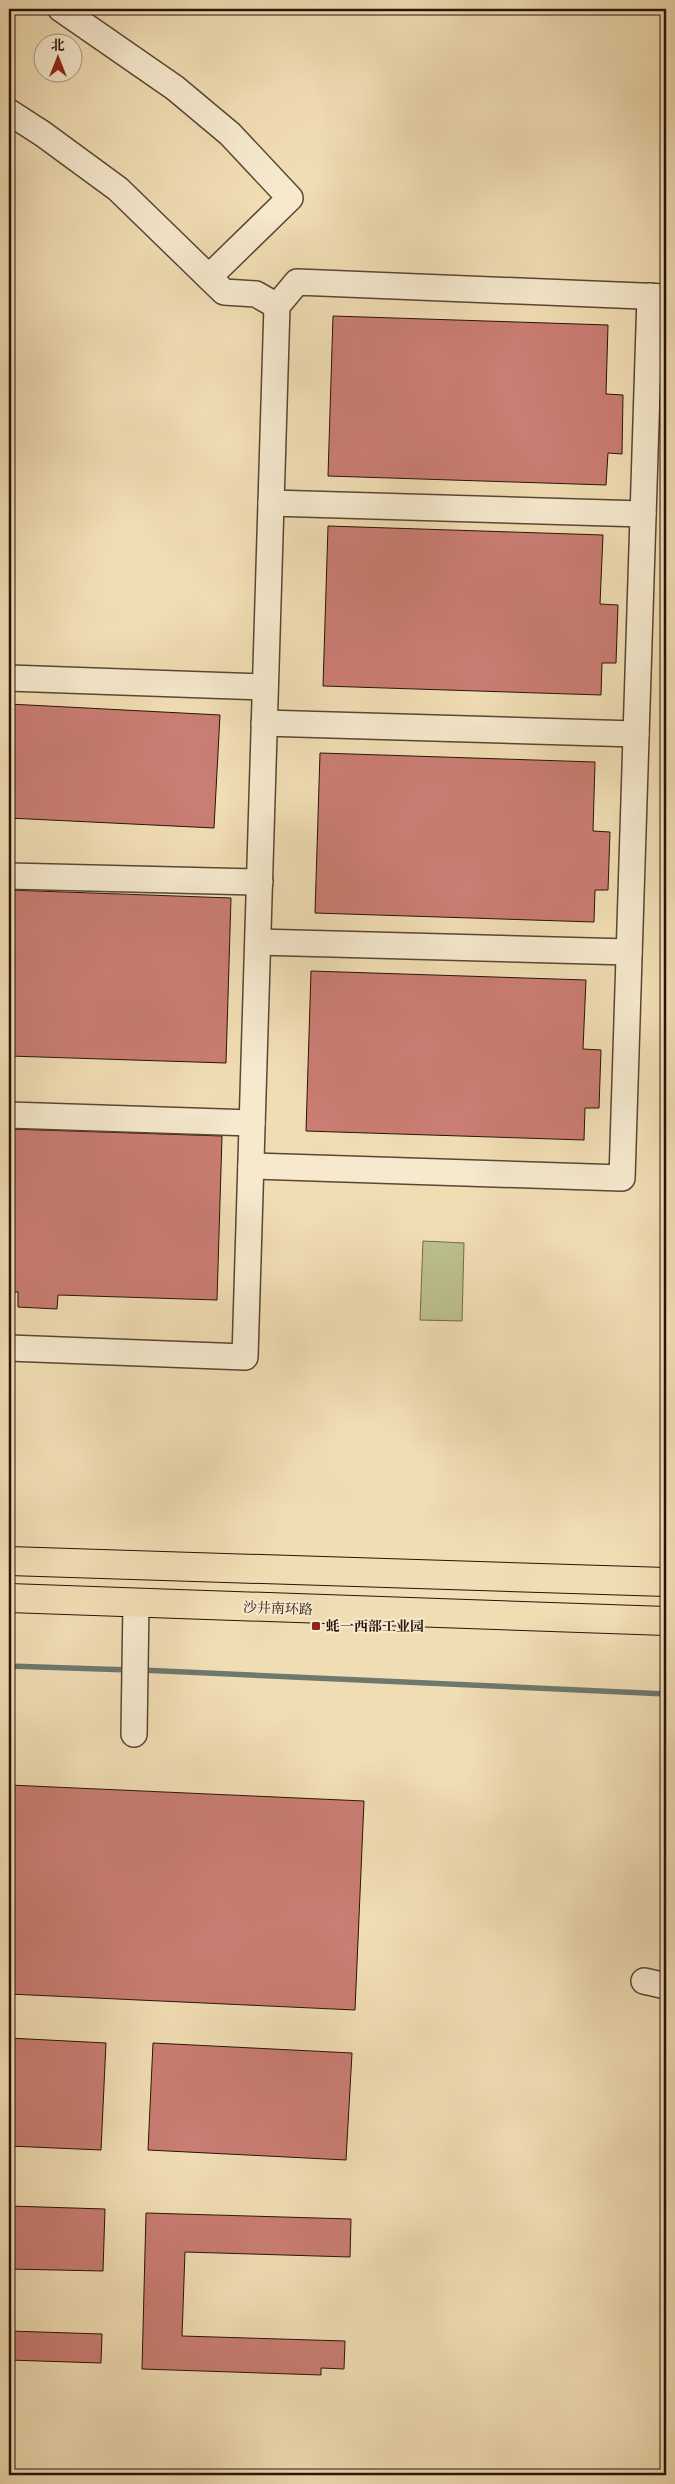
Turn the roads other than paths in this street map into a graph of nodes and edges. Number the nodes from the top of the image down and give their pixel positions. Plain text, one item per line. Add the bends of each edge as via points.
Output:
1 (61, 9) edge
2 (9, 112) edge
3 (209, 277) junction
4 (658, 297) edge
5 (277, 306) junction
6 (271, 503) junction
7 (643, 514) junction
8 (9, 678) edge
9 (265, 687) junction
10 (264, 723) junction
11 (636, 734) junction
12 (9, 876) edge
13 (260, 882) junction
14 (258, 942) junction
15 (629, 952) junction
16 (9, 1115) edge
17 (252, 1123) junction
18 (251, 1166) junction
19 (9, 1348) edge
20 (9, 1561) edge
21 (659, 1581) edge
22 (9, 1598) edge
23 (136, 1603) junction
24 (666, 1621) edge
25 (134, 1734) dead end

1 - 3 street via 175,88 230,134 290,198
2 - 3 street via 118,189
3 - 5 street via 224,292 256,294
4 - 5 street via 297,282
4 - 7 street
5 - 6 street
6 - 7 street
6 - 9 street
7 - 11 street
8 - 9 street
9 - 10 street
10 - 11 street
10 - 13 street
11 - 15 street
12 - 13 street
13 - 14 street
14 - 15 street
14 - 17 street
15 - 18 street via 622,1178
16 - 17 street
17 - 18 street
18 - 19 street via 245,1357
20 - 21 main road
22 - 23 main road, 沙井南环路
23 - 24 main road, 沙井南环路
23 - 25 street

